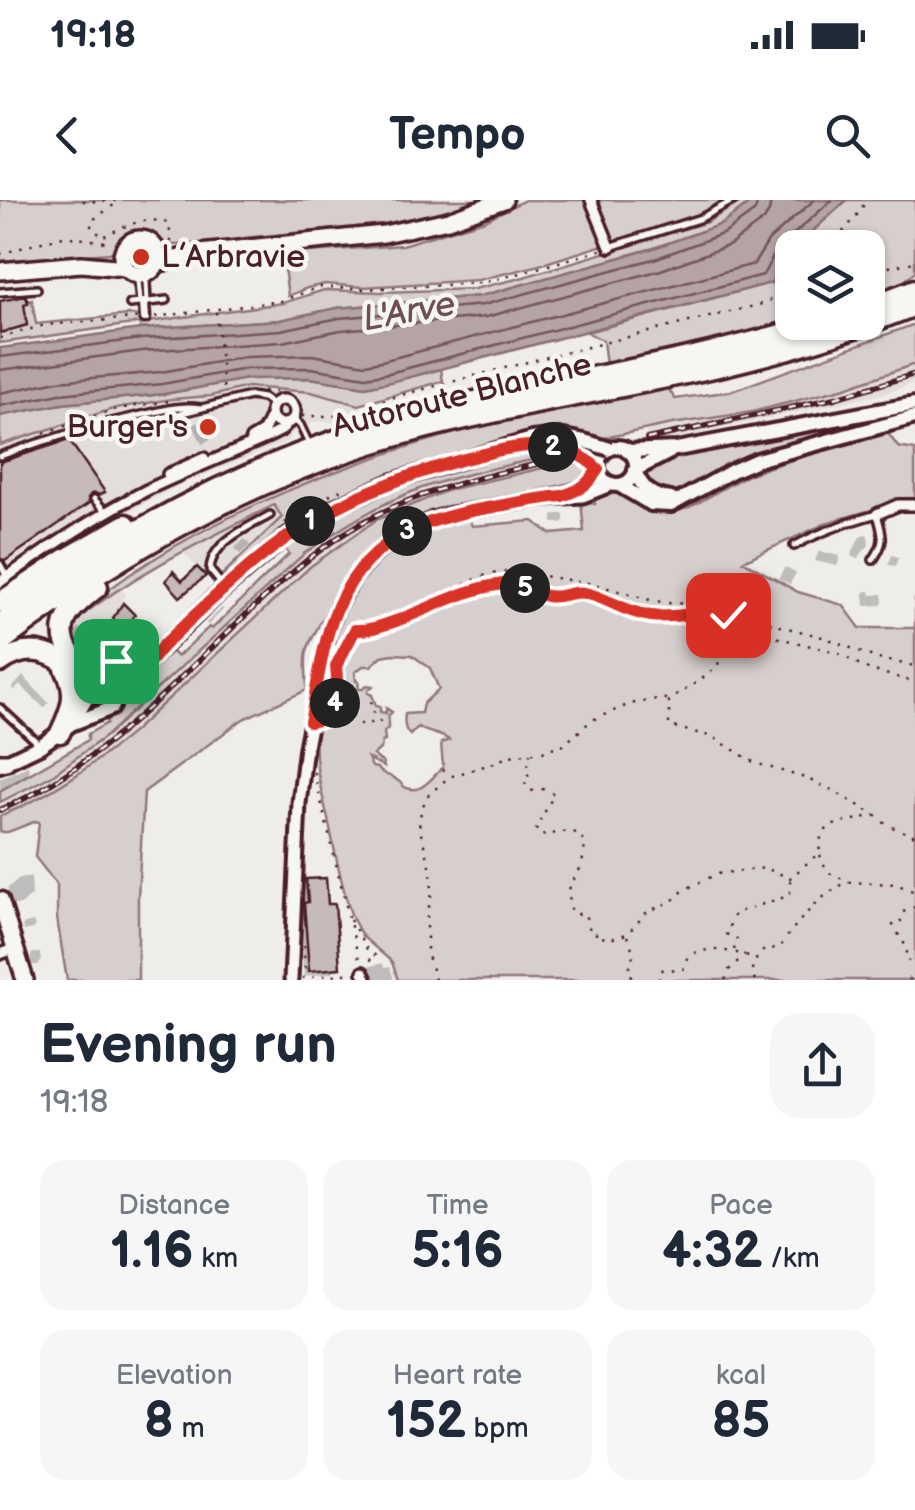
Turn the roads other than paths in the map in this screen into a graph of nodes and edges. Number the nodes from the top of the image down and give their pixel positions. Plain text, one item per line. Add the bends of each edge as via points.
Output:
1 (504, 200) edge
2 (590, 200) edge
3 (734, 200) edge
4 (111, 246) junction
5 (610, 247) joint
6 (149, 263) junction
7 (81, 264) junction
8 (0, 271) edge
9 (37, 289) dead end
10 (915, 289) edge
11 (0, 292) edge
12 (168, 300) dead end
13 (885, 300) edge
14 (144, 303) junction
15 (130, 304) dead end
16 (915, 306) edge
17 (145, 318) road end
18 (775, 335) edge
19 (915, 404) edge
20 (201, 408) junction
21 (272, 410) junction
22 (915, 417) edge
23 (291, 420) junction
24 (128, 424) dead end
25 (516, 445) junction
26 (677, 449) junction
27 (307, 450) junction
28 (626, 450) junction
29 (0, 456) edge
30 (602, 460) junction
31 (635, 471) junction
32 (616, 485) junction
33 (562, 496) junction
34 (96, 498) dead end
35 (684, 499) junction
36 (915, 506) edge
37 (104, 510) junction
38 (877, 514) junction
39 (270, 516) dead end
40 (170, 532) junction
41 (794, 546) dead end
42 (873, 560) dead end
43 (2, 574) edge
44 (225, 588) junction
45 (0, 602) edge
46 (0, 623) edge
47 (0, 646) edge
48 (116, 661) dead end
49 (0, 664) edge
50 (63, 664) junction
51 (136, 674) junction
52 (101, 691) junction
53 (0, 708) edge
54 (101, 711) junction
55 (66, 729) junction
56 (40, 746) junction
57 (2, 763) edge
58 (0, 900) edge
59 (8, 951) edge
60 (291, 979) edge
61 (25, 980) edge

1 - 6 main road via 384,234
2 - 5 street
3 - 5 lane via 702,218
4 - 6 main road via 122,260
4 - 6 main road via 150,242
4 - 7 main road
6 - 7 main road
6 - 14 lane
6 - 14 lane via 138,281
7 - 8 main road
9 - 11 lane
10 - 13 highway
12 - 14 lane
14 - 15 lane
14 - 17 street
16 - 40 highway, Autoroute Blanche via 726,366 412,432 300,470
18 - 27 highway, Autoroute Blanche via 442,408
19 - 26 main road
20 - 21 lane via 250,396
20 - 24 lane
20 - 29 lane via 178,406 105,422
21 - 23 street via 277,423
21 - 23 street via 289,401
21 - 37 street via 255,437
22 - 35 main road via 757,460
23 - 27 lane via 299,424
23 - 37 street via 266,438
25 - 30 main road
25 - 30 main road, bridge via 559,436 576,439
25 - 44 main road via 353,498 288,536
26 - 28 main road
26 - 31 main road
27 - 45 highway via 154,510
27 - 46 highway, Autoroute Blanche via 170,512
28 - 30 main road
28 - 31 main road
30 - 32 main road via 603,479
30 - 33 street via 584,487
31 - 32 main road
31 - 35 main road via 652,494
32 - 33 street
32 - 35 main road via 657,506
33 - 60 street via 442,516 401,534 354,578 324,651 306,747
34 - 37 lane
36 - 38 street
37 - 43 street
38 - 41 lane
38 - 42 lane via 883,538
39 - 44 lane via 212,557 212,574
40 - 47 highway, Autoroute Blanche
40 - 52 highway via 66,619 66,647
44 - 51 main road via 188,612
48 - 51 lane
49 - 50 highway via 30,650
50 - 52 highway
50 - 55 highway via 74,694
51 - 52 main road
52 - 54 main road via 91,705
52 - 54 main road via 112,708
52 - 55 main road
53 - 56 lane
54 - 55 main road
55 - 56 main road
56 - 57 main road
58 - 59 main road
59 - 61 main road

